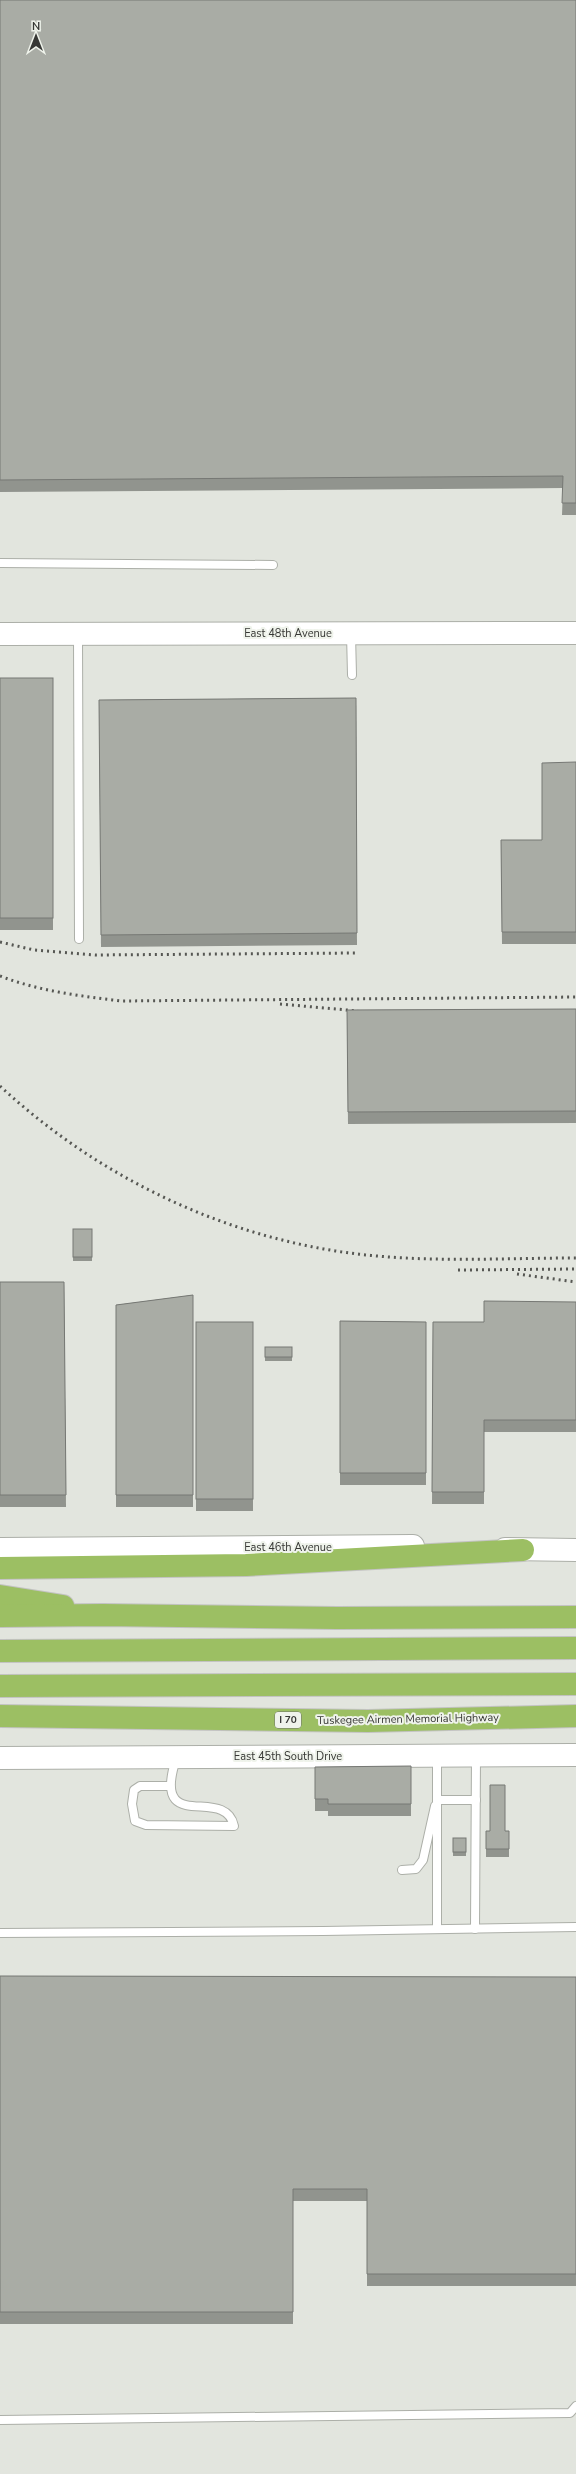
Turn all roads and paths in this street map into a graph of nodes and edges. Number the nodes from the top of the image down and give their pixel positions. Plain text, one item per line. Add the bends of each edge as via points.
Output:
1 (0, 563) edge
2 (273, 564) dead end
3 (351, 633) junction
4 (576, 633) edge
5 (0, 634) edge
6 (78, 634) junction
7 (352, 675) dead end
8 (79, 939) dead end
9 (0, 1548) edge
10 (523, 1550) junction
11 (576, 1550) edge
12 (0, 1568) edge
13 (0, 1596) edge
14 (103, 1615) junction
15 (0, 1616) edge
16 (576, 1617) edge
17 (576, 1648) edge
18 (0, 1651) edge
19 (576, 1684) edge
20 (0, 1686) edge
21 (0, 1716) edge
22 (576, 1716) edge
23 (576, 1755) edge
24 (437, 1756) junction
25 (476, 1756) junction
26 (177, 1757) junction
27 (0, 1758) edge
28 (170, 1786) junction
29 (437, 1800) junction
30 (476, 1800) junction
31 (402, 1870) dead end
32 (576, 1927) edge
33 (437, 1929) junction
34 (475, 1929) junction
35 (0, 1933) edge
36 (576, 2406) edge
37 (0, 2420) edge

1 - 2 lane
3 - 4 main road, East 48th Avenue
3 - 6 main road, East 48th Avenue
3 - 7 lane
5 - 6 main road, East 48th Avenue
6 - 8 lane
9 - 10 main road, East 46th Avenue via 440,1546
10 - 11 main road, East 46th Avenue
10 - 12 highway via 246,1565
13 - 14 highway via 13,1596
14 - 15 highway
14 - 16 highway via 338,1618
17 - 18 highway
19 - 20 highway
21 - 22 highway, Tuskegee Airmen Memorial Highway / I 70 via 368,1721
23 - 25 main road, East 45th South Drive
24 - 25 main road, East 45th South Drive
24 - 26 main road, East 45th South Drive
24 - 29 lane
25 - 30 lane
26 - 27 main road, East 45th South Drive
26 - 28 lane
28 - 28 lane via 140,1786 134,1790 132,1804 135,1821 146,1825 234,1826 232,1816 226,1810 186,1806 177,1802
29 - 30 lane
29 - 31 lane via 423,1860 416,1869
29 - 33 lane
30 - 34 lane
32 - 34 lane
33 - 34 lane
33 - 35 lane
36 - 37 lane via 570,2412

